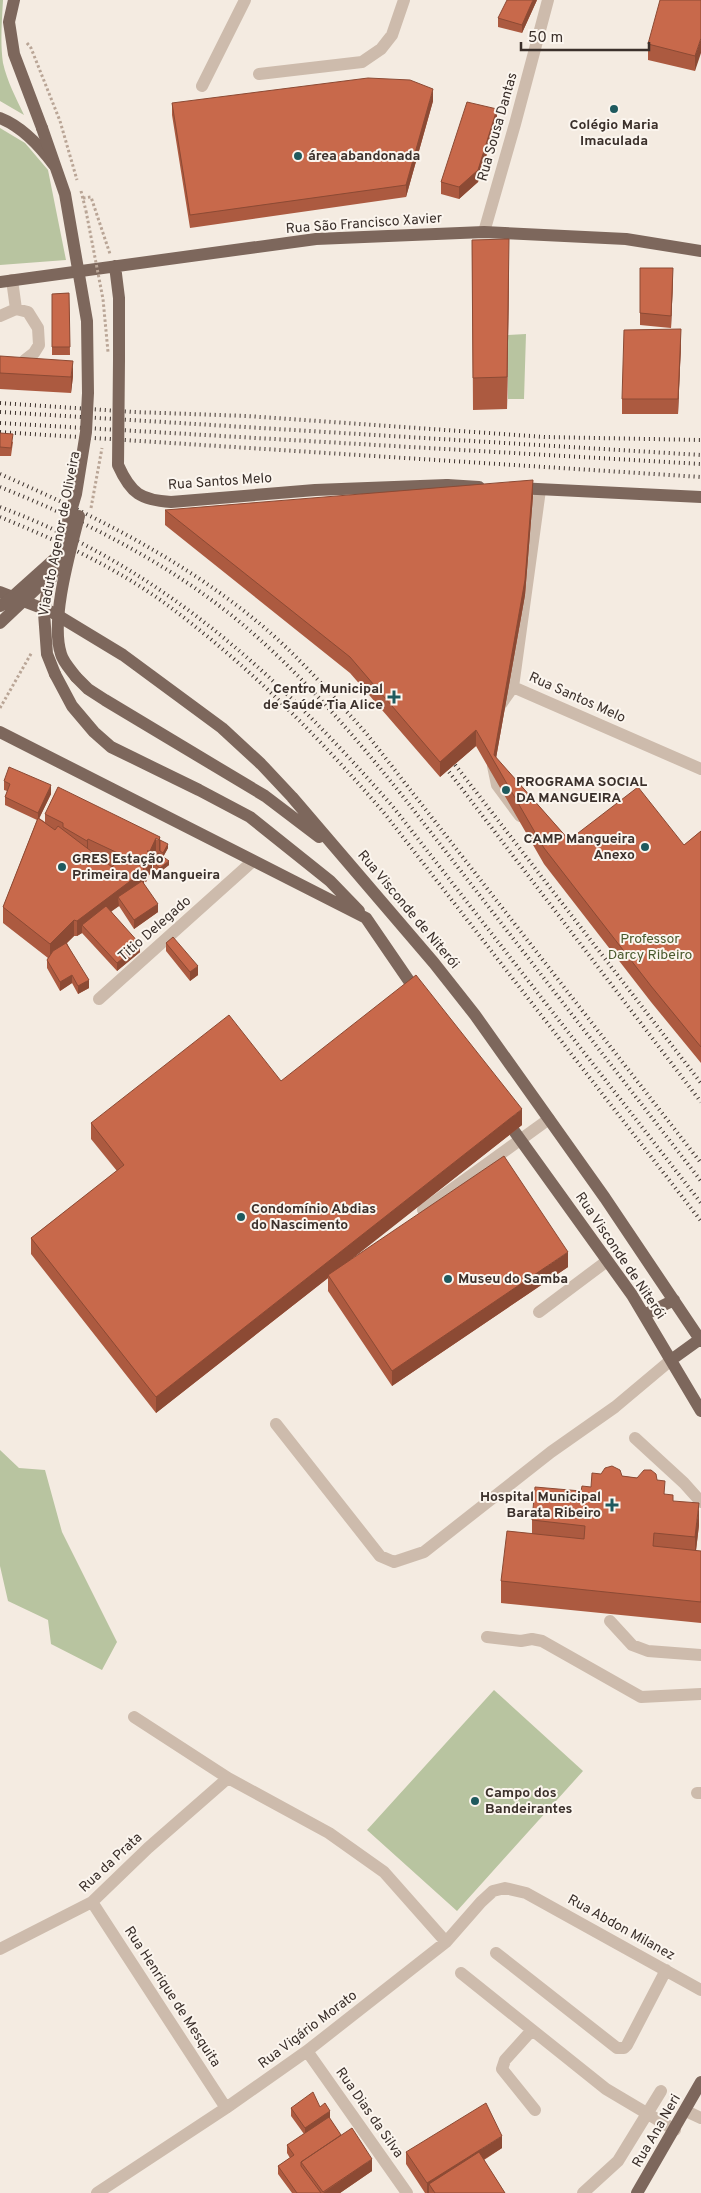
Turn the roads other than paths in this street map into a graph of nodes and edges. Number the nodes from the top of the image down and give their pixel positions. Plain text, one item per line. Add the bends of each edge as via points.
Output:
1 (14, 0) edge
2 (245, 0) edge
3 (404, 0) edge
4 (548, 0) edge
5 (259, 74) dead end
6 (202, 86) dead end
7 (0, 118) edge
8 (484, 232) junction
9 (701, 251) edge
10 (115, 266) junction
11 (6, 281) edge
12 (16, 308) junction
13 (0, 316) edge
14 (44, 362) edge
15 (540, 490) junction
16 (701, 497) edge
17 (64, 556) junction
18 (0, 592) edge
19 (0, 606) edge
20 (0, 623) edge
21 (513, 687) junction
22 (495, 716) edge
23 (0, 732) edge
24 (493, 756) edge
25 (701, 769) edge
26 (526, 824) edge
27 (339, 852) junction
28 (253, 862) junction
29 (366, 918) junction
30 (99, 999) dead end
31 (425, 1004) edge
32 (495, 1105) edge
33 (549, 1119) junction
34 (521, 1140) junction
35 (423, 1210) edge
36 (607, 1261) junction
37 (674, 1300) junction
38 (539, 1312) dead end
39 (644, 1315) junction
40 (700, 1340) edge
41 (670, 1360) junction
42 (701, 1411) edge
43 (276, 1424) dead end
44 (635, 1438) dead end
45 (701, 1502) edge
46 (610, 1621) dead end
47 (487, 1637) dead end
48 (701, 1655) edge
49 (701, 1694) edge
50 (134, 1717) dead end
51 (228, 1778) junction
52 (526, 1893) joint
53 (92, 1902) junction
54 (446, 1942) junction
55 (0, 1949) edge
56 (496, 1953) dead end
57 (666, 1970) junction
58 (461, 1973) dead end
59 (701, 1990) edge
60 (532, 2030) junction
61 (307, 2051) junction
62 (701, 2082) edge
63 (661, 2091) dead end
64 (226, 2108) junction
65 (535, 2110) dead end
66 (686, 2111) junction
67 (647, 2114) junction
68 (701, 2118) edge
69 (675, 2130) junction
70 (97, 2193) edge
71 (407, 2193) edge
72 (582, 2193) edge
73 (637, 2193) edge

1 - 17 main road, Viaduto Agenor de Oliveira, bridge via 9,22 14,54 65,194 87,321 86,432
2 - 6 street
3 - 5 street via 392,35 381,49 362,62
4 - 8 street, Rua Sousa Dantas
7 - 17 main road, Viaduto Agenor de Oliveira, bridge via 24,132 45,153 80,213 91,314 94,423 84,495
8 - 9 main road, Rua São Francisco Xavier via 626,239
8 - 10 main road, Rua São Francisco Xavier via 316,240
10 - 11 main road, Rua São Francisco Xavier
10 - 15 main road, Rua Santos Melo, bridge via 120,360 118,465 136,493 150,501 447,485
11 - 12 street
12 - 13 street
12 - 14 street via 28,312 38,328 39,345 34,353 21,361
15 - 16 main road, Rua Santos Melo
15 - 21 street, Rua Santos Melo
17 - 19 main road, bridge
17 - 20 main road, bridge
17 - 27 main road, Viaduto Agenor de Oliveira, bridge via 57,634 61,656 76,677 105,700 265,796
17 - 29 main road, Viaduto Agenor de Oliveira, bridge via 48,592 44,626 47,654 72,706 111,747 250,818 330,881
18 - 27 main road, Rua Visconde de Niterói via 52,612 123,655 222,728 261,764
21 - 22 street
21 - 25 street, Rua Santos Melo
23 - 28 main road
24 - 26 street via 497,785
27 - 33 main road, Rua Visconde de Niterói via 475,1015
28 - 29 main road
28 - 30 street, Titio Delegado
29 - 31 main road
32 - 34 main road, Rua Visconde de Niterói
33 - 34 street
33 - 37 main road, Rua Visconde de Niterói
34 - 35 street
34 - 36 main road, Rua Visconde de Niterói
36 - 38 street
36 - 39 main road, Rua Visconde de Niterói
37 - 39 main road
37 - 40 main road, Rua Visconde de Niterói
39 - 41 main road, Rua Visconde de Niterói
40 - 41 main road
41 - 42 main road, Rua Visconde de Niterói
41 - 43 street via 615,1407 551,1452 424,1552 394,1562 374,1550
44 - 45 street
46 - 48 street via 632,1644 648,1651
47 - 49 street via 521,1642 542,1641 641,1697
50 - 51 street
51 - 53 street, Rua da Prata
51 - 54 street via 329,1833 384,1872
52 - 54 street, Rua Vigário Morato via 505,1888 493,1891
52 - 57 street, Rua Abdon Milanez
53 - 55 street, Rua da Prata
53 - 64 street, Rua Henrique de Mesquita
54 - 61 street, Rua Vigário Morato
56 - 57 street via 617,2048 627,2045
57 - 59 street, Rua Abdon Milanez
58 - 60 street
60 - 65 street via 505,2060 502,2069
60 - 67 street via 606,2089
61 - 64 street, Rua Vigário Morato
61 - 71 street, Rua Dias da Silva
62 - 66 main road, Rua Ana Neri
63 - 67 street
64 - 70 street, Rua Vigário Morato
66 - 68 street
66 - 69 main road, Rua Ana Neri
67 - 69 street
67 - 72 street via 618,2161
69 - 73 main road, Rua Ana Neri

